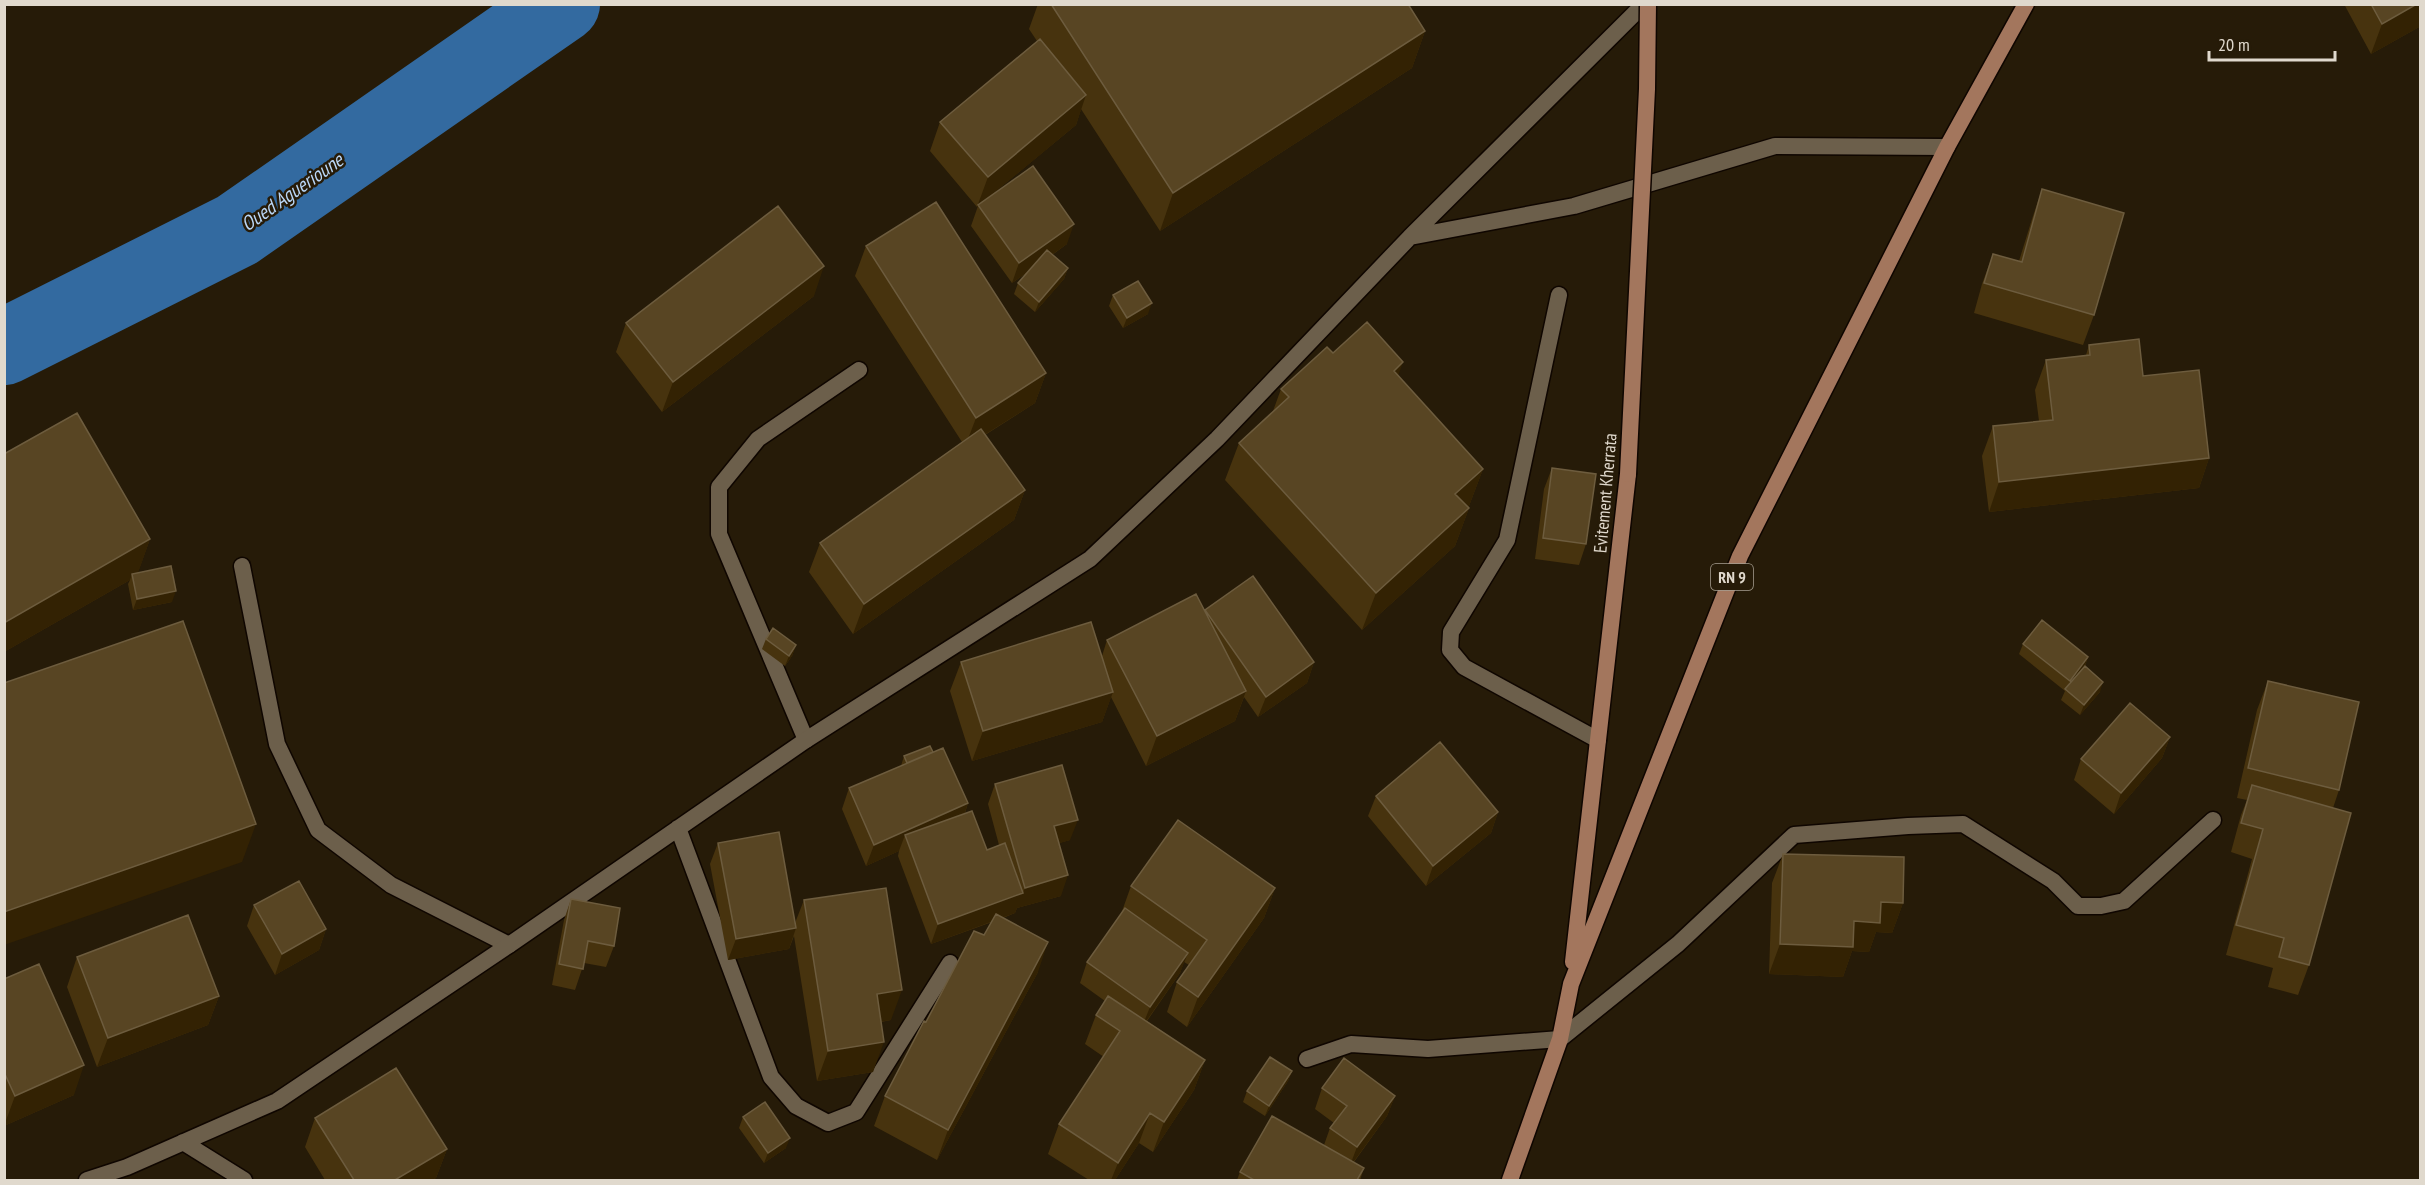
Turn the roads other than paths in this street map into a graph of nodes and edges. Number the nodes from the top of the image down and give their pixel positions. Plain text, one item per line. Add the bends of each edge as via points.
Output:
1 (1646, 4) edge
2 (2026, 4) edge
3 (1947, 147) junction
4 (1410, 237) junction
5 (1559, 296) dead end
6 (859, 370) dead end
7 (242, 566) dead end
8 (806, 740) junction
9 (1598, 740) junction
10 (2213, 820) dead end
11 (678, 828) junction
12 (509, 945) junction
13 (950, 963) dead end
14 (1571, 984) junction
15 (1560, 1039) junction
16 (1307, 1059) dead end
17 (183, 1142) junction
18 (87, 1180) edge
19 (244, 1180) edge
20 (1510, 1180) edge

1 - 4 street
1 - 9 main road, Evitement Kherrata, bridge via 1647,101 1628,474
2 - 3 main road, RN 9
3 - 4 street via 1775,146 1574,206
3 - 14 main road, RN 9 via 1740,556
4 - 8 street via 1217,440 1090,559
5 - 9 street via 1507,540 1451,633 1450,650 1464,667
6 - 8 street via 758,439 719,487 719,534
7 - 12 street via 277,744 318,831 391,885
8 - 11 street
9 - 14 main road, Evitement Kherrata
10 - 15 street via 2124,901 2101,906 2078,906 2053,881 1963,824 1794,835 1678,944
11 - 12 street
11 - 13 street via 771,1077 796,1106 828,1123 856,1112
12 - 17 street via 278,1101
14 - 15 main road, RN 9
15 - 16 street via 1428,1049 1351,1044
15 - 20 main road, RN 9
17 - 18 street
17 - 19 street

